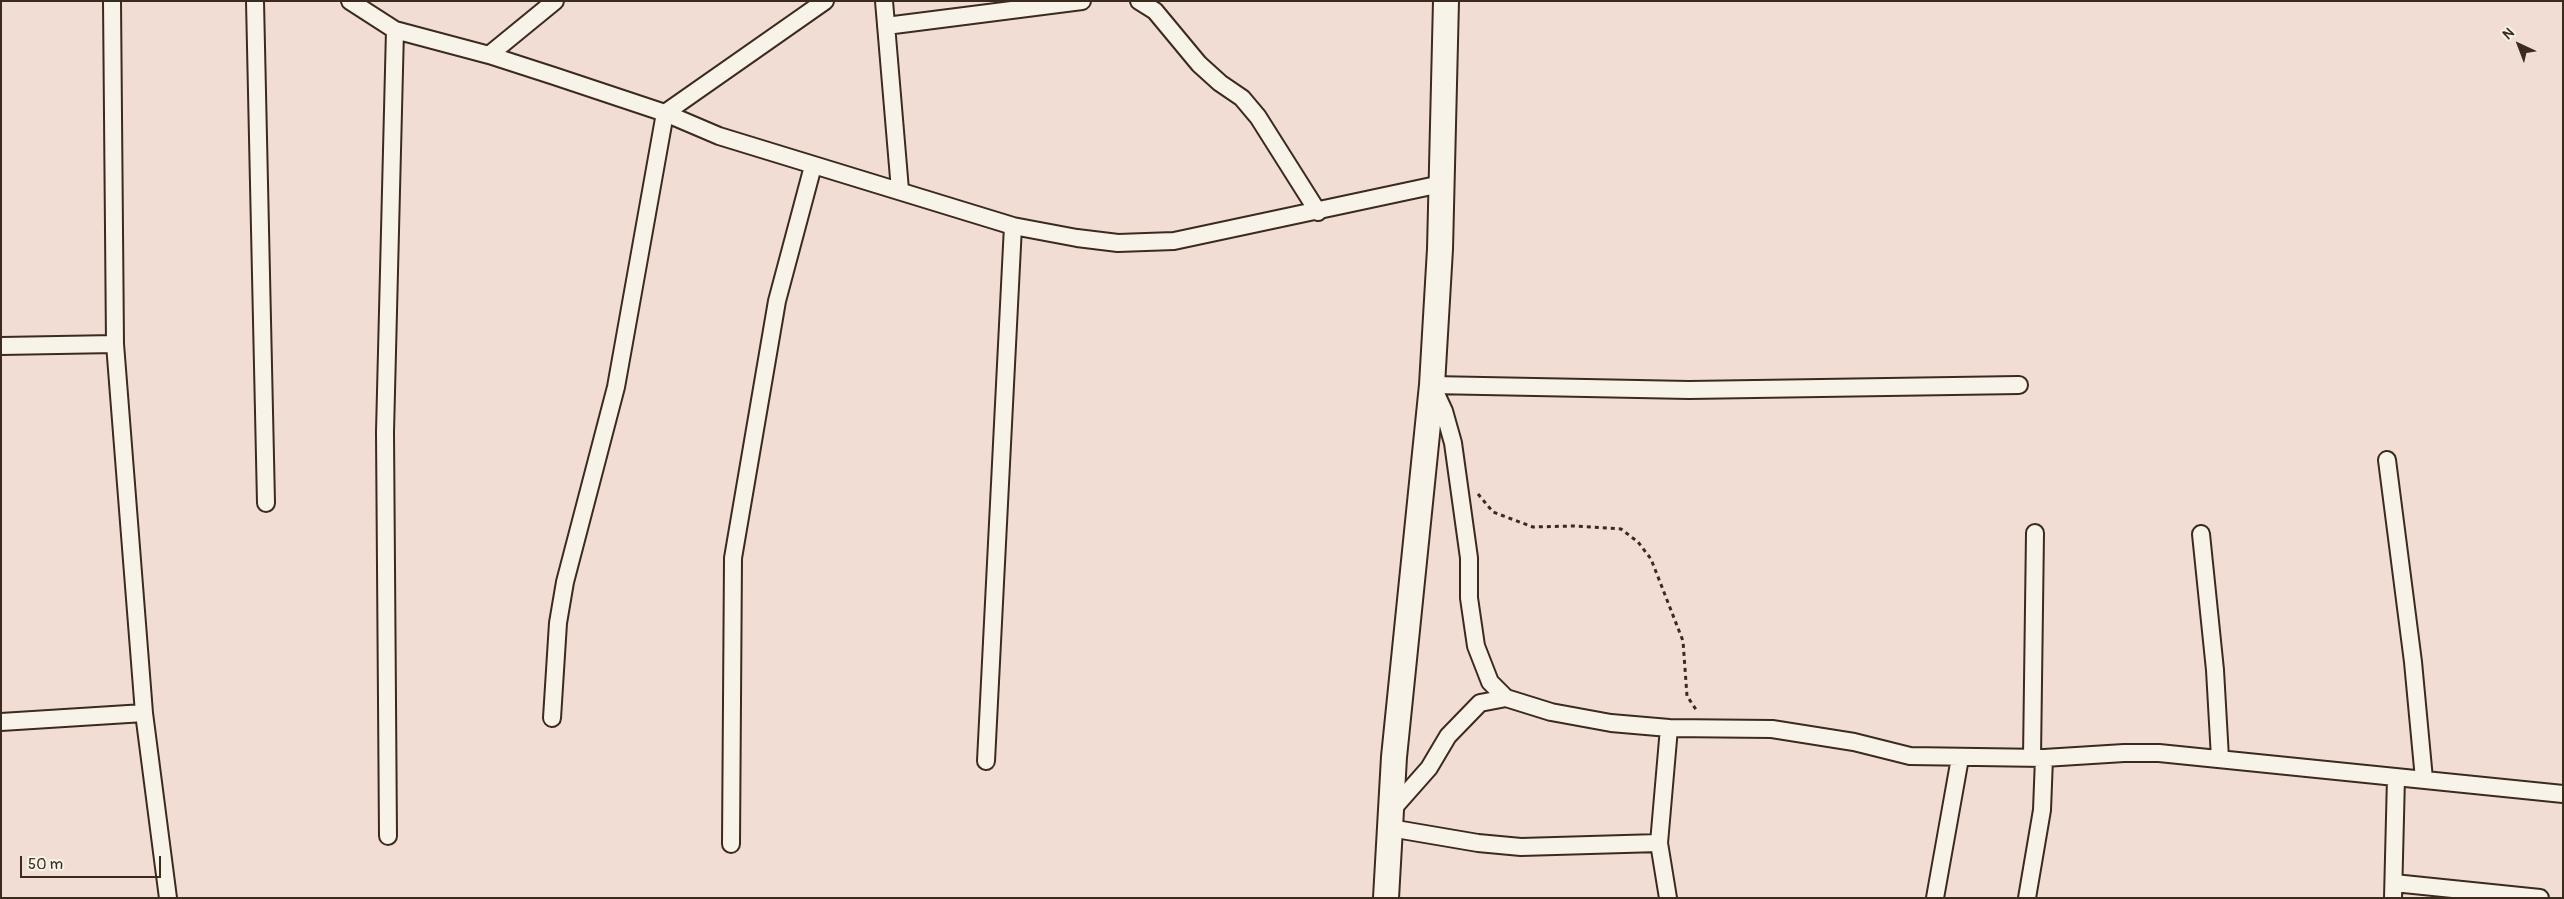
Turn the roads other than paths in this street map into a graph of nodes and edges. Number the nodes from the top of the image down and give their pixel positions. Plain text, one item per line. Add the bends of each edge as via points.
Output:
1 (112, 1) edge
2 (255, 1) edge
3 (350, 1) edge
4 (556, 1) edge
5 (825, 1) edge
6 (884, 1) edge
7 (1082, 1) edge
8 (1139, 1) edge
9 (1446, 1) edge
10 (886, 26) junction
11 (395, 30) junction
12 (489, 55) junction
13 (665, 114) junction
14 (812, 166) junction
15 (1441, 184) junction
16 (900, 190) junction
17 (1318, 212) junction
18 (1013, 226) junction
19 (115, 344) junction
20 (1, 346) edge
21 (1432, 385) junction
22 (2019, 385) dead end
23 (2386, 460) dead end
24 (266, 503) dead end
25 (2035, 533) dead end
26 (2201, 534) dead end
27 (1506, 698) junction
28 (144, 713) junction
29 (552, 718) dead end
30 (1, 722) edge
31 (1669, 728) junction
32 (1960, 758) junction
33 (2038, 758) junction
34 (2220, 758) junction
35 (986, 761) dead end
36 (2396, 777) junction
37 (2424, 779) junction
38 (2563, 794) edge
39 (1390, 820) junction
40 (388, 836) dead end
41 (1659, 843) junction
42 (731, 844) dead end
43 (2394, 891) edge
44 (168, 898) edge
45 (1386, 898) edge
46 (1668, 898) edge
47 (1935, 898) edge
48 (2027, 898) edge
49 (2540, 898) edge

1 - 19 street
2 - 24 street
3 - 11 street
4 - 12 street
5 - 13 street
6 - 10 street
7 - 10 street
8 - 17 street via 1155,11 1220,84 1242,98 1258,117
9 - 15 street
10 - 16 street
11 - 12 street
11 - 40 street via 385,432
12 - 13 street
13 - 14 street via 718,136
13 - 29 street via 616,387 565,582 558,623
14 - 16 street
14 - 42 street via 777,301 733,558
15 - 17 street
15 - 21 street
16 - 18 street
17 - 18 street via 1174,241 1118,243
18 - 35 street
19 - 20 street
19 - 28 street
21 - 22 street via 1689,390
21 - 27 street via 1444,411 1457,469 1476,646 1490,682
21 - 39 street
23 - 37 street via 2413,662
25 - 33 street
26 - 34 street
27 - 31 street via 1551,712 1611,723
27 - 39 street via 1480,703 1448,736 1429,768
28 - 30 street
28 - 44 street
31 - 32 street via 1772,729 1854,742 1910,756
31 - 41 street
32 - 33 street
32 - 47 street
33 - 34 street via 2124,752
33 - 48 street via 2042,810
34 - 36 street
36 - 37 street
36 - 43 street
37 - 38 street
39 - 41 street via 1478,843 1521,846
39 - 45 street
41 - 46 street
43 - 49 street

